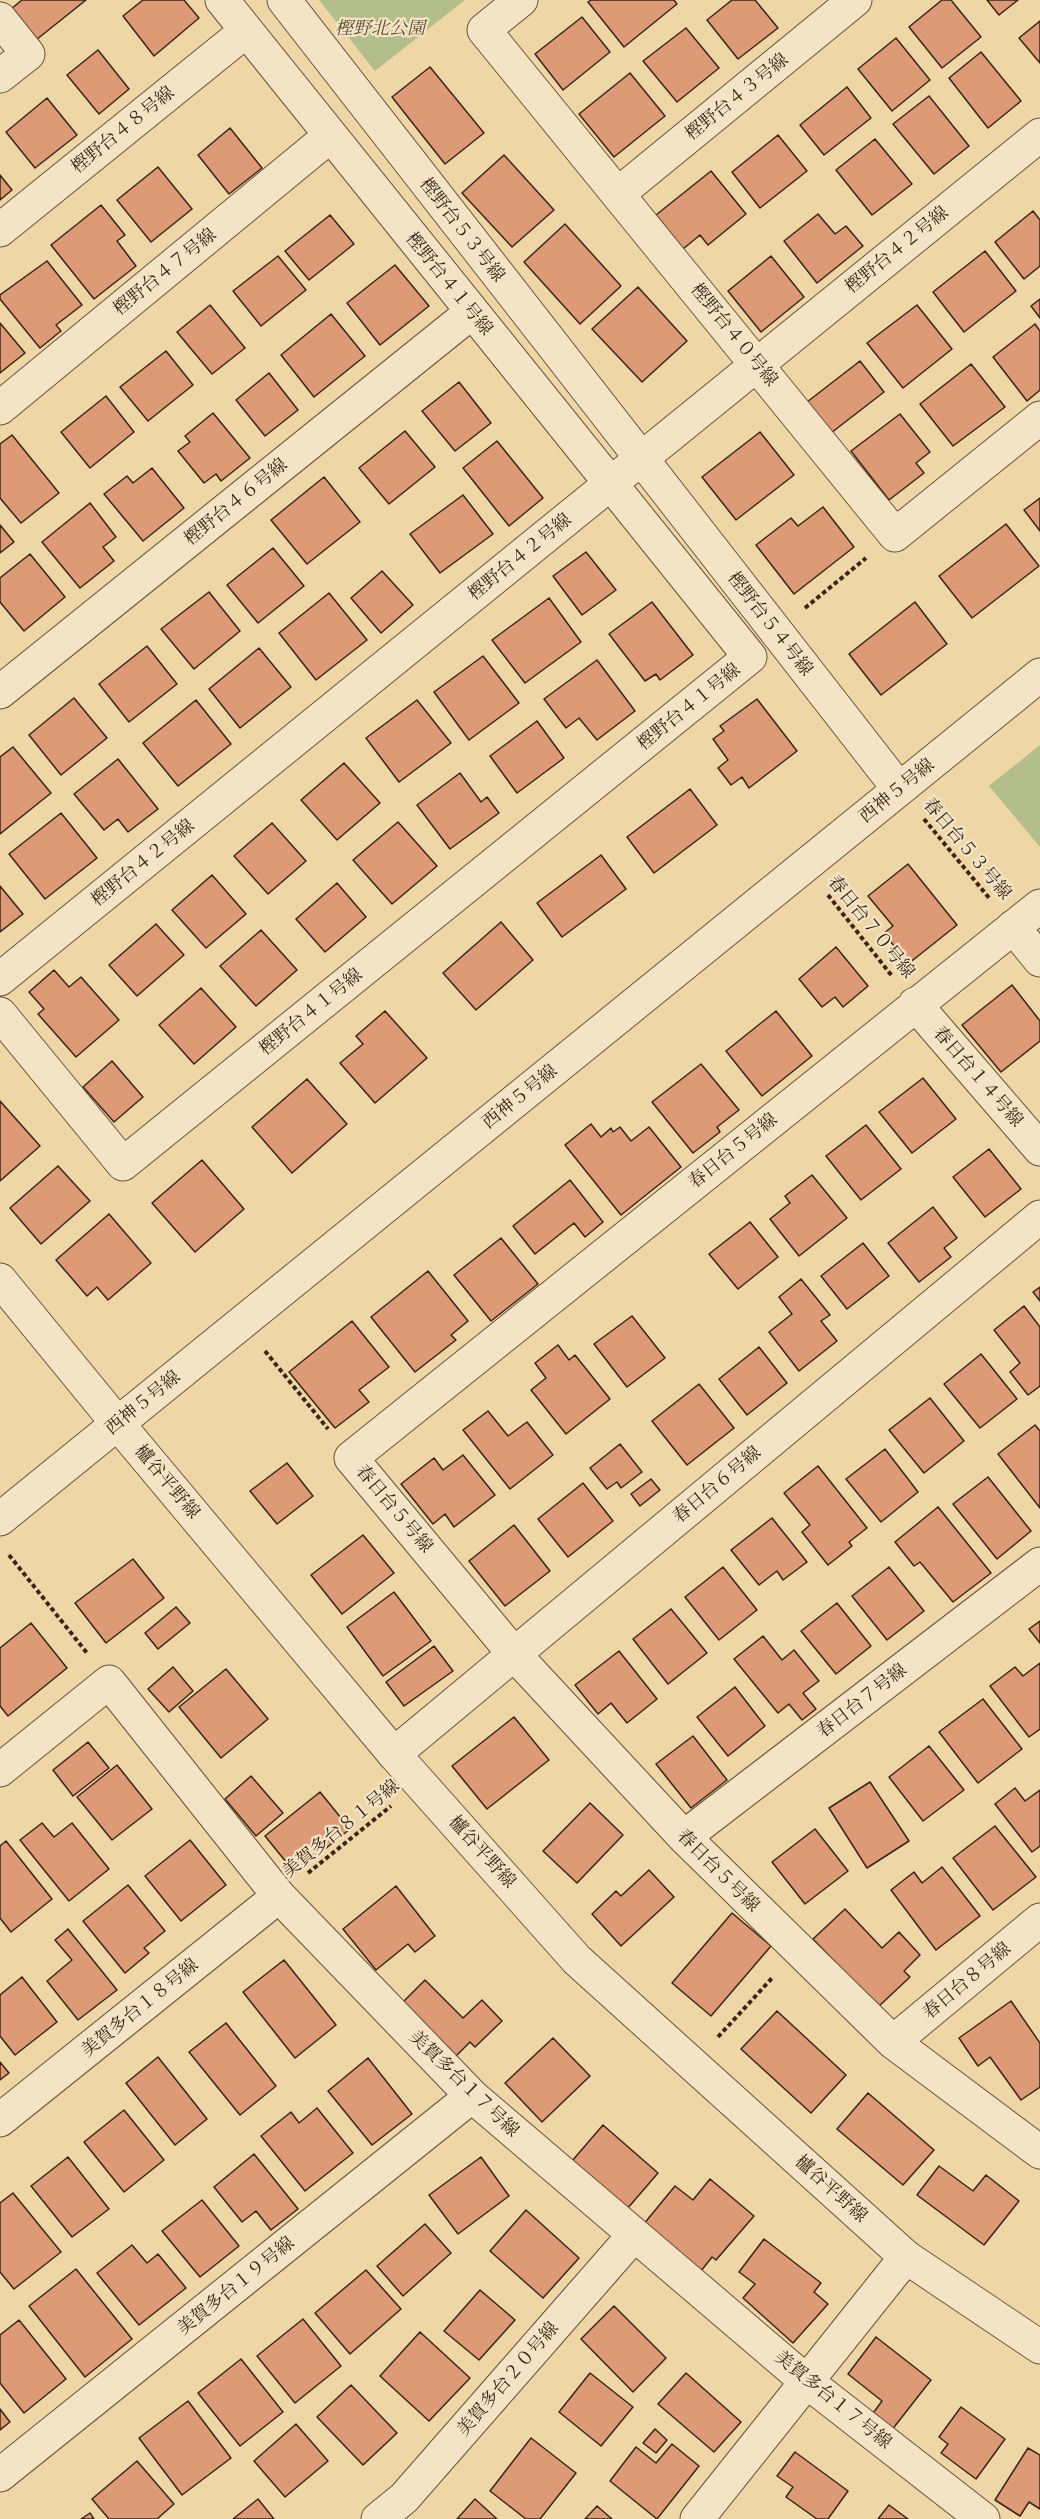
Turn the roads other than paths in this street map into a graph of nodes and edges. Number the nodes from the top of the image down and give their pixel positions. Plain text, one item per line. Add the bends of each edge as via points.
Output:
1 (222, 0) edge
2 (284, 0) edge
3 (521, 0) edge
4 (855, 0) edge
5 (0, 19) edge
6 (246, 31) junction
7 (0, 76) edge
8 (330, 135) junction
9 (1040, 135) edge
10 (618, 194) junction
11 (0, 230) edge
12 (472, 312) junction
13 (757, 363) junction
14 (0, 408) edge
15 (1040, 418) edge
16 (640, 459) junction
17 (610, 483) junction
18 (1040, 675) edge
19 (0, 692) edge
20 (899, 789) junction
21 (1040, 906) edge
22 (1013, 927) junction
23 (1040, 960) edge
24 (0, 979) edge
25 (915, 1004) junction
26 (0, 1014) edge
27 (1040, 1149) edge
28 (1040, 1217) edge
29 (0, 1280) edge
30 (117, 1424) junction
31 (0, 1519) edge
32 (1040, 1564) edge
33 (514, 1654) junction
34 (394, 1754) junction
35 (0, 1770) edge
36 (684, 1838) junction
37 (279, 1896) junction
38 (1040, 1920) edge
39 (893, 2042) junction
40 (472, 2096) junction
41 (0, 2120) edge
42 (1040, 2152) edge
43 (634, 2235) junction
44 (906, 2257) junction
45 (1040, 2347) edge
46 (806, 2381) junction
47 (0, 2475) edge
48 (378, 2519) edge
49 (697, 2519) edge
50 (983, 2519) edge

1 - 6 street, 樫野台４１号線
2 - 16 street, 樫野台５３号線
3 - 10 street, 樫野台４０号線 via 484,30
4 - 10 street, 樫野台４３号線
5 - 7 street via 28,54
6 - 8 street, 樫野台４１号線
6 - 11 street, 樫野台４８号線
8 - 12 street, 樫野台４１号線
8 - 14 street, 樫野台４７号線
9 - 13 street, 樫野台４２号線
10 - 13 street, 樫野台４０号線
12 - 17 street, 樫野台４１号線
12 - 19 street, 樫野台４６号線
13 - 15 street, 樫野台４０号線 via 895,535
13 - 16 street, 樫野台４２号線
16 - 17 street, 樫野台４２号線
16 - 20 street, 樫野台５４号線
17 - 24 street, 樫野台４２号線
17 - 26 street, 樫野台４１号線 via 750,657 123,1164
18 - 20 street, 西神５号線
20 - 30 street, 西神５号線
21 - 22 street, 春日台５号線
22 - 23 street
22 - 25 street, 春日台５号線
25 - 27 street, 春日台１４号線
25 - 33 street, 春日台５号線 via 351,1458
28 - 33 street, 春日台６号線
29 - 30 street, 櫨谷平野線
30 - 31 street, 西神５号線
30 - 34 street, 櫨谷平野線
32 - 36 street, 春日台７号線
33 - 34 street, 春日台６号線
33 - 36 street, 春日台５号線
34 - 44 street, 櫨谷平野線 via 577,1960
35 - 37 street, 美賀多台１７号線 via 109,1682
36 - 39 street, 春日台５号線
37 - 40 street, 美賀多台１７号線
37 - 41 street, 美賀多台１８号線
38 - 39 street, 春日台８号線
39 - 42 street, 春日台５号線
40 - 43 street, 美賀多台１７号線
40 - 47 street, 美賀多台１９号線
43 - 46 street, 美賀多台１７号線
43 - 48 street, 美賀多台２０号線 via 404,2498
44 - 45 street, 櫨谷平野線
44 - 46 street
46 - 49 street
46 - 50 street, 美賀多台１７号線

